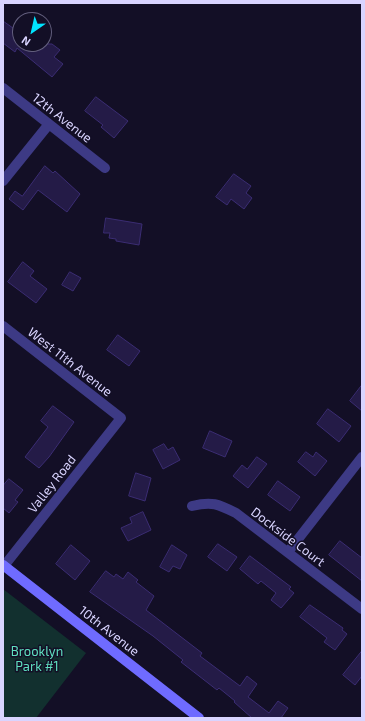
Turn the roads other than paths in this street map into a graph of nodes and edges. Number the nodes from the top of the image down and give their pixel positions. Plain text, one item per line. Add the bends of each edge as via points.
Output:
1 (3, 88) edge
2 (49, 124) junction
3 (106, 168) dead end
4 (3, 181) edge
5 (3, 326) edge
6 (121, 418) joint
7 (362, 457) edge
8 (192, 506) dead end
9 (288, 552) junction
10 (4, 565) edge
11 (362, 609) edge
12 (199, 718) edge

1 - 2 street, 12th Avenue
2 - 3 street, 12th Avenue
2 - 4 street
5 - 6 street, West 11th Avenue
6 - 10 street, Valley Road
7 - 9 street
8 - 9 street, Dockside Court via 207,502 223,506
9 - 11 street, Dockside Court
10 - 12 street, 10th Avenue

